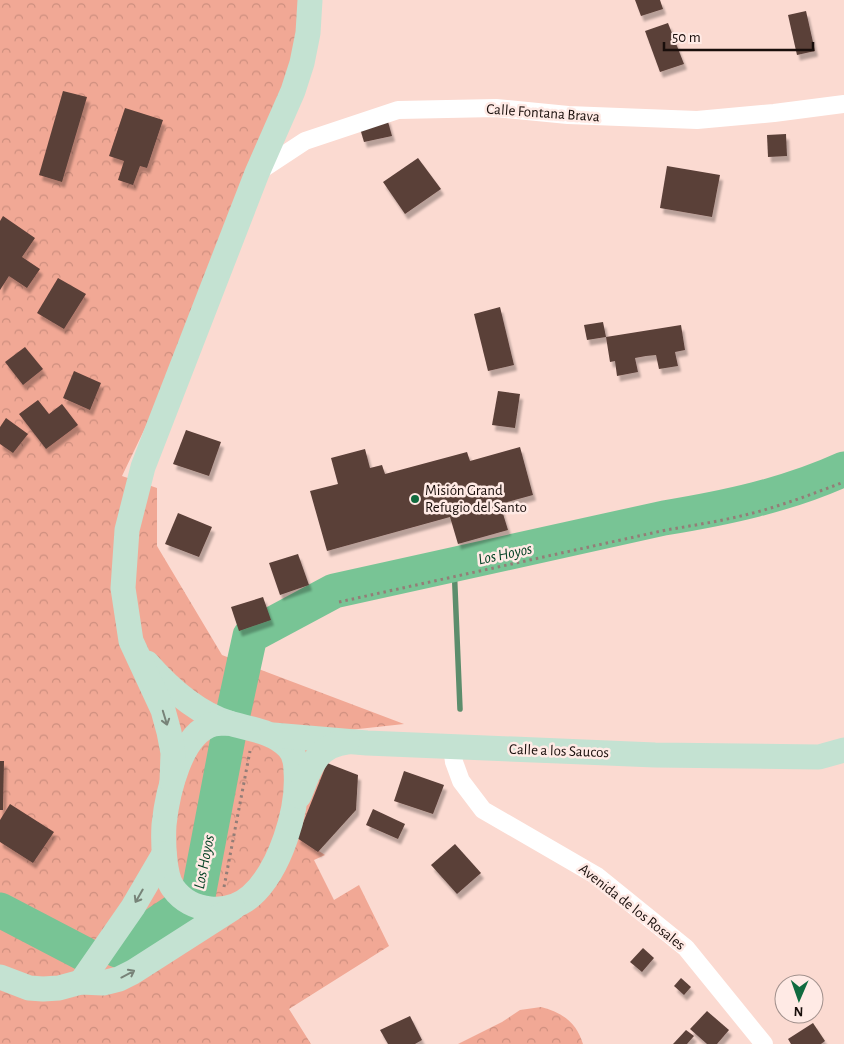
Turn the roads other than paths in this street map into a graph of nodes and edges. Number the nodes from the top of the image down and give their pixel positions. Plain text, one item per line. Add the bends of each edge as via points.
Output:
1 (310, 0) edge
2 (844, 104) edge
3 (257, 173) junction
4 (131, 641) junction
5 (229, 723) junction
6 (264, 733) junction
7 (352, 742) junction
8 (452, 747) junction
9 (844, 750) edge
10 (172, 782) junction
11 (295, 806) junction
12 (164, 854) junction
13 (227, 908) junction
14 (0, 977) edge
15 (81, 982) junction
16 (764, 1044) edge

1 - 3 main road via 308,33 299,72
2 - 3 street, Calle Fontana Brava via 697,120 568,115 496,108 398,110 305,141
3 - 4 main road via 143,467 127,530 123,588
4 - 5 main road, Calle a los Saucos via 156,673 184,698 206,714
4 -> 10 main road via 163,710 173,753
5 - 6 main road, Calle a los Saucos
5 - 10 main road via 212,725 195,736 183,753
6 - 7 main road, Calle a los Saucos
6 - 11 main road via 287,746 295,757
7 - 8 main road, Calle a los Saucos
7 - 11 main road via 339,743 322,751
8 - 9 main road, Calle a los Saucos via 655,756 819,757
8 - 16 street, Avenida de los Rosales via 457,772 466,789 484,810 598,876 686,948
10 - 12 main road via 165,812
11 - 13 main road via 274,864 252,895
12 - 13 main road via 172,887 185,900 201,908
12 -> 15 main road via 133,907
15 -> 13 main road via 103,983 119,979
14 - 15 main road via 28,988 44,990

